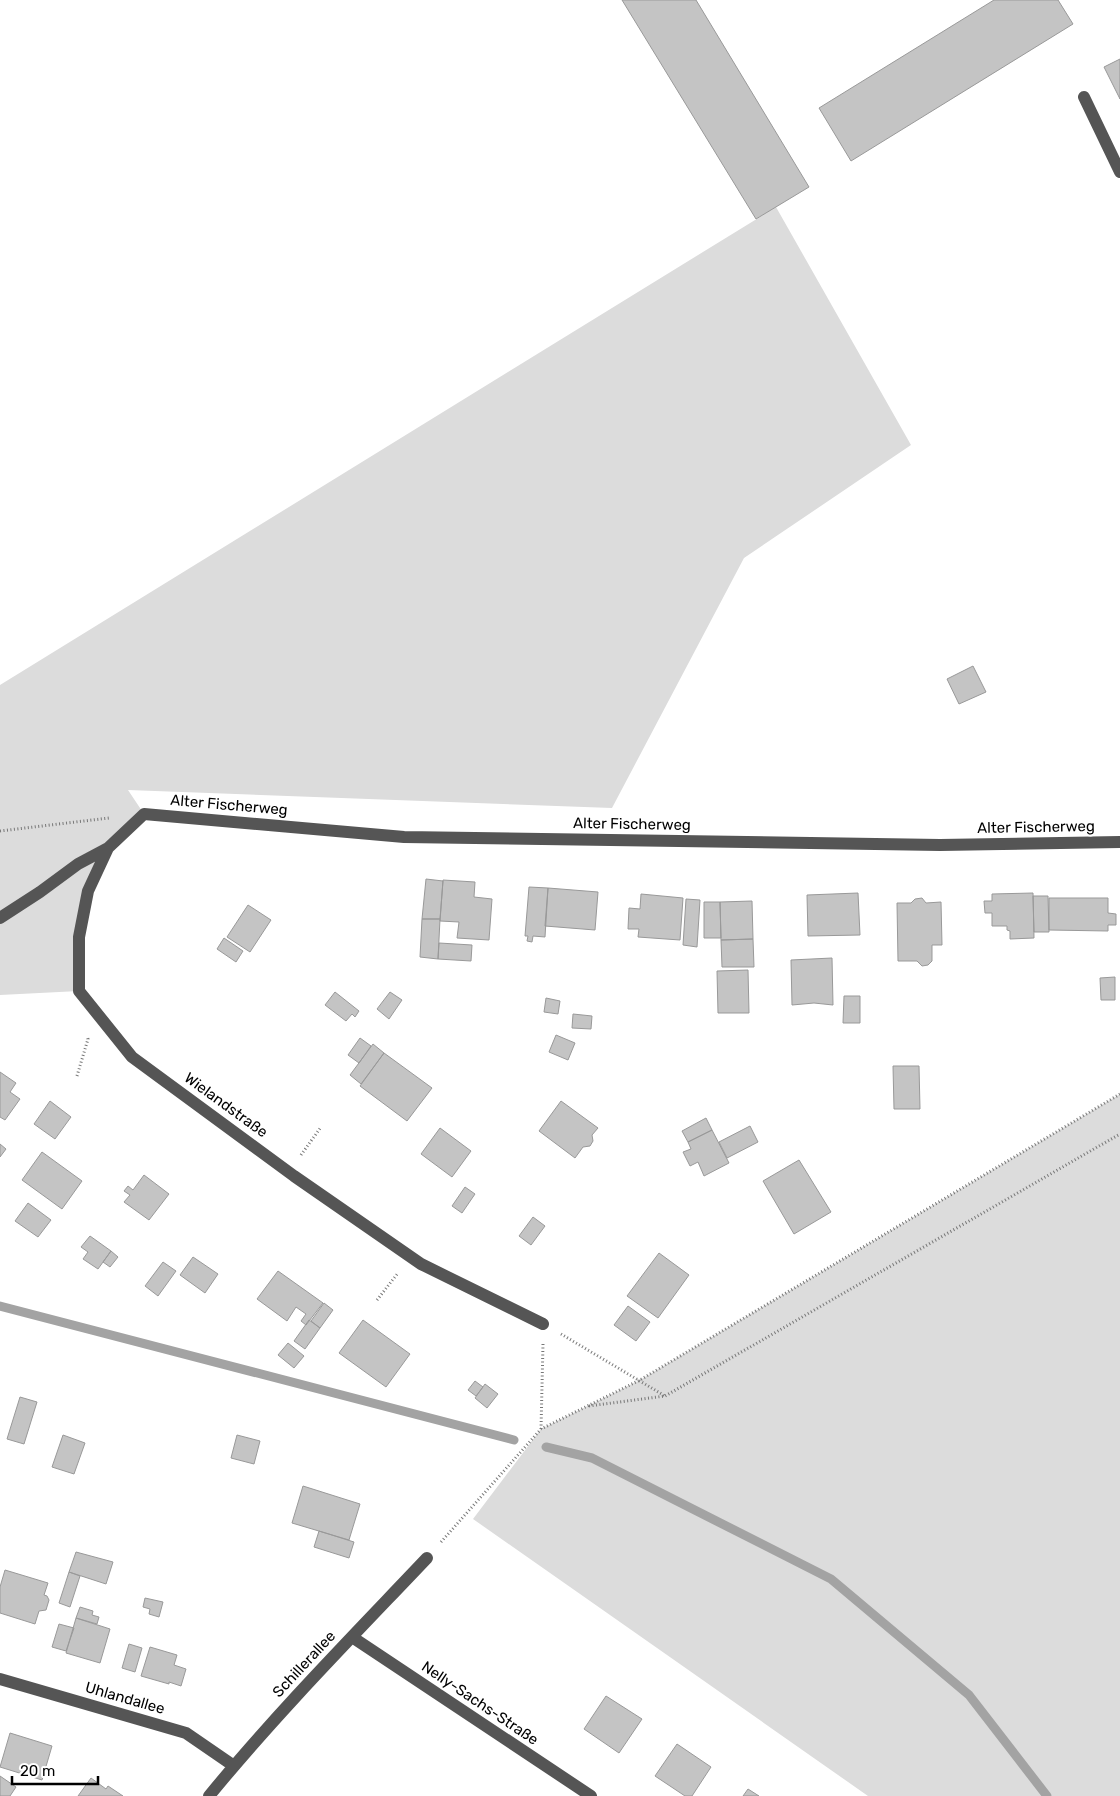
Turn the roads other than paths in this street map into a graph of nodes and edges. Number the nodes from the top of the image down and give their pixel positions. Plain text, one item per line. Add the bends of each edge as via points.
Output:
1 (1084, 97) dead end
2 (1120, 172) edge
3 (144, 814) joint
4 (1120, 842) edge
5 (108, 848) junction
6 (0, 918) edge
7 (543, 1324) road end
8 (427, 1558) road end
9 (352, 1637) junction
10 (0, 1679) edge
11 (234, 1766) junction
12 (209, 1796) edge
13 (591, 1796) edge

1 - 2 street
3 - 4 street, Alter Fischerweg via 404,837 940,845
3 - 5 street, Wielandstraße
5 - 6 street via 78,864
5 - 7 street, Wielandstraße via 88,891 79,937 79,991 132,1057 421,1264
8 - 9 street, Schillerallee
9 - 11 street, Schillerallee
9 - 13 street, Nelly-Sachs-Straße
10 - 11 street, Uhlandallee via 186,1733
11 - 12 street, Schillerallee

